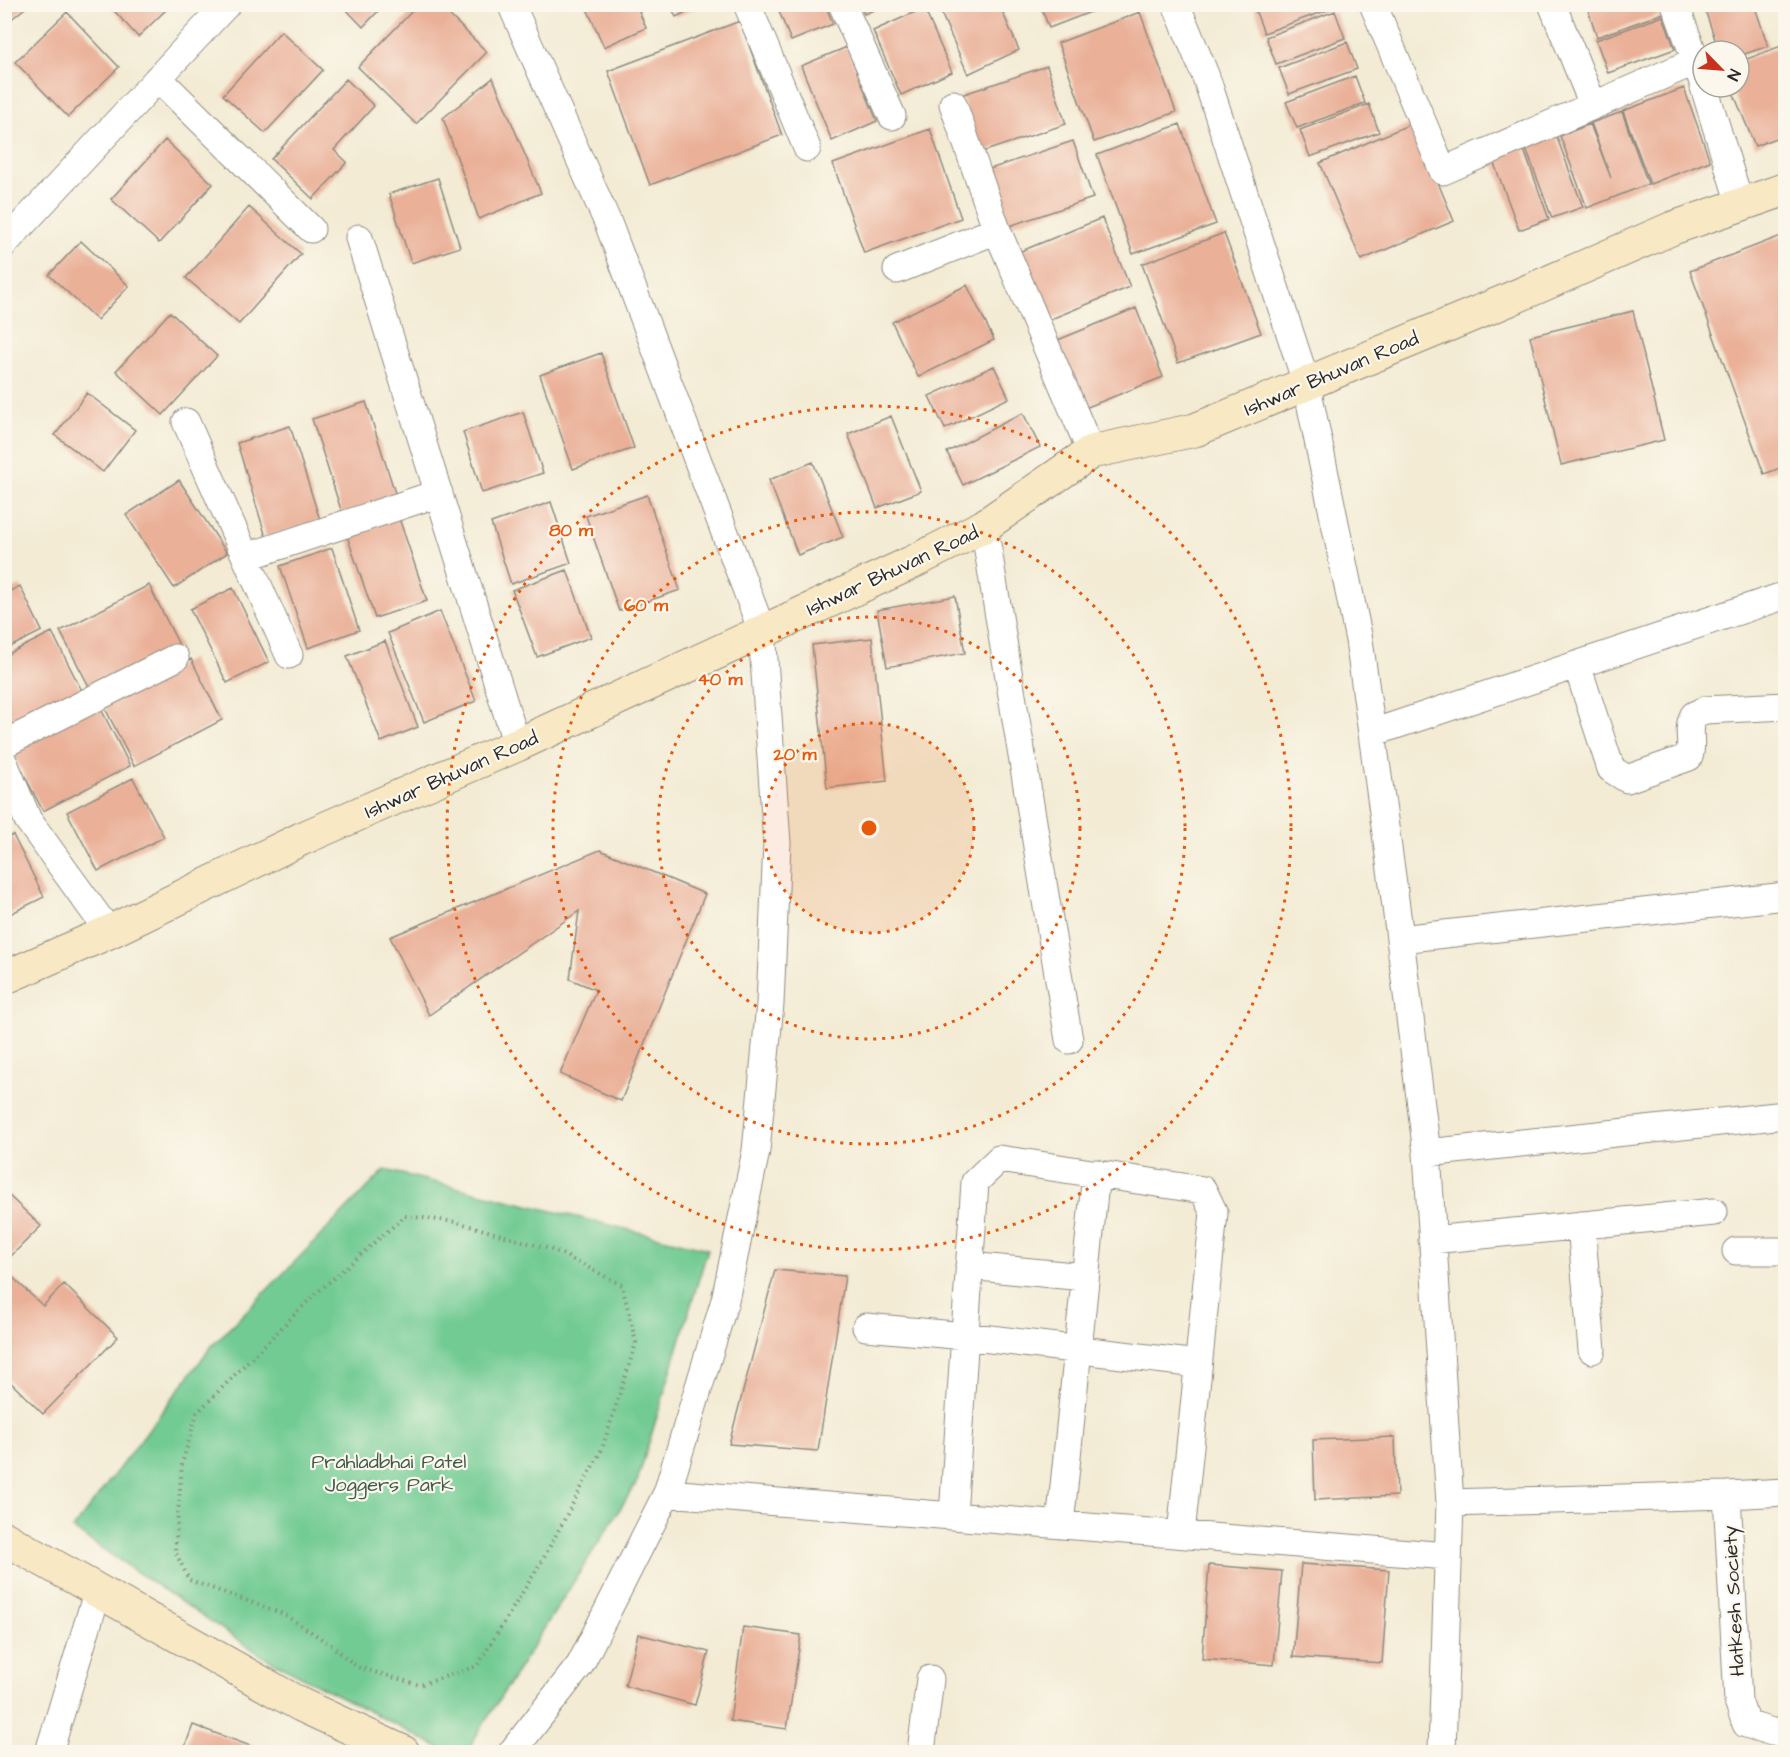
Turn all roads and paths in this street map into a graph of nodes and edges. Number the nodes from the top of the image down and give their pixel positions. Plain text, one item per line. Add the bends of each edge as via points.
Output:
1 (227, 4) edge
2 (511, 4) edge
3 (747, 4) edge
4 (842, 4) edge
5 (1176, 4) edge
6 (1373, 4) edge
7 (1552, 4) edge
8 (1676, 4) edge
9 (1691, 46) edge
10 (1691, 75) edge
11 (158, 78) junction
12 (1708, 99) edge
13 (953, 104) dead end
14 (1593, 105) junction
15 (892, 116) dead end
16 (807, 148) dead end
17 (1785, 189) edge
18 (1740, 204) junction
19 (311, 229) dead end
20 (997, 230) junction
21 (359, 238) dead end
22 (4, 244) edge
23 (897, 270) dead end
24 (1306, 382) junction
25 (186, 422) dead end
26 (1091, 452) junction
27 (439, 493) junction
28 (984, 526) junction
29 (246, 557) junction
30 (1785, 595) edge
31 (762, 631) junction
32 (290, 655) dead end
33 (175, 658) dead end
34 (1577, 665) junction
35 (1785, 706) edge
36 (1372, 734) junction
37 (4, 744) edge
38 (517, 745) junction
39 (4, 763) edge
40 (1785, 897) edge
41 (109, 932) junction
42 (1400, 939) junction
43 (4, 978) edge
44 (1069, 1040) dead end
45 (1785, 1115) edge
46 (1426, 1153) junction
47 (1096, 1173) junction
48 (1714, 1212) dead end
49 (1581, 1225) junction
50 (1432, 1240) junction
51 (1736, 1251) dead end
52 (1785, 1251) edge
53 (969, 1266) junction
54 (1084, 1277) junction
55 (866, 1327) dead end
56 (965, 1336) junction
57 (1076, 1349) junction
58 (1592, 1350) dead end
59 (1198, 1364) junction
60 (182, 1464) joint
61 (1785, 1492) edge
62 (667, 1493) junction
63 (1727, 1495) junction
64 (1450, 1503) junction
65 (953, 1516) junction
66 (1060, 1525) junction
67 (1180, 1534) junction
68 (4, 1538) edge
69 (1448, 1556) junction
70 (98, 1590) junction
71 (930, 1679) dead end
72 (1785, 1732) edge
73 (49, 1752) edge
74 (402, 1752) edge
75 (512, 1752) edge
76 (921, 1752) edge
77 (1443, 1752) edge

1 - 11 street
2 - 31 street via 608,223
3 - 16 street
4 - 15 street
5 - 24 street via 1206,77
6 - 14 street via 1443,171
7 - 14 street
8 - 9 street
10 - 14 street
11 - 19 street
11 - 22 street
12 - 18 street
13 - 20 street
17 - 18 street, Ishwar Bhuvan Road
18 - 24 street, Ishwar Bhuvan Road via 1673,228
20 - 23 street
20 - 26 street
21 - 27 street
24 - 26 street, Ishwar Bhuvan Road via 1195,430
24 - 36 street via 1359,640
25 - 29 street
26 - 28 street, Ishwar Bhuvan Road
27 - 29 street
27 - 38 street
28 - 31 street, Ishwar Bhuvan Road
28 - 44 street
29 - 32 street
30 - 34 street
31 - 38 street, Ishwar Bhuvan Road
31 - 62 street via 777,843 770,1004 756,1150 725,1300
33 - 37 street
34 - 35 street via 1611,770 1627,779 1689,757 1692,747 1688,725 1694,715 1705,710
34 - 36 street
36 - 42 street
38 - 41 street, Ishwar Bhuvan Road via 301,839
39 - 41 street via 28,820
40 - 42 street
41 - 43 street, Ishwar Bhuvan Road
42 - 46 street
45 - 46 street
46 - 50 street
47 - 53 street via 999,1159 975,1182
47 - 54 street
47 - 59 street via 1203,1190 1214,1213
48 - 49 street
49 - 50 street
49 - 58 street
50 - 64 street
51 - 52 street
53 - 54 street
53 - 56 street
54 - 57 street
55 - 56 street
56 - 57 street
56 - 65 street
57 - 59 street
57 - 66 street
59 - 67 street
60 - 60 path via 175,1551 189,1580 284,1614 357,1667 420,1685 477,1666 542,1561 602,1449 636,1343 622,1285 556,1251 458,1222 405,1216 312,1298 197,1413
61 - 63 street
62 - 65 street
62 - 75 street via 580,1665
63 - 64 street
63 - 72 street, Hatkesh Society via 1738,1701 1746,1724
64 - 69 street
65 - 66 street
66 - 67 street
67 - 69 street
68 - 70 street
69 - 77 street
70 - 73 street
70 - 74 street via 301,1704
71 - 76 street

